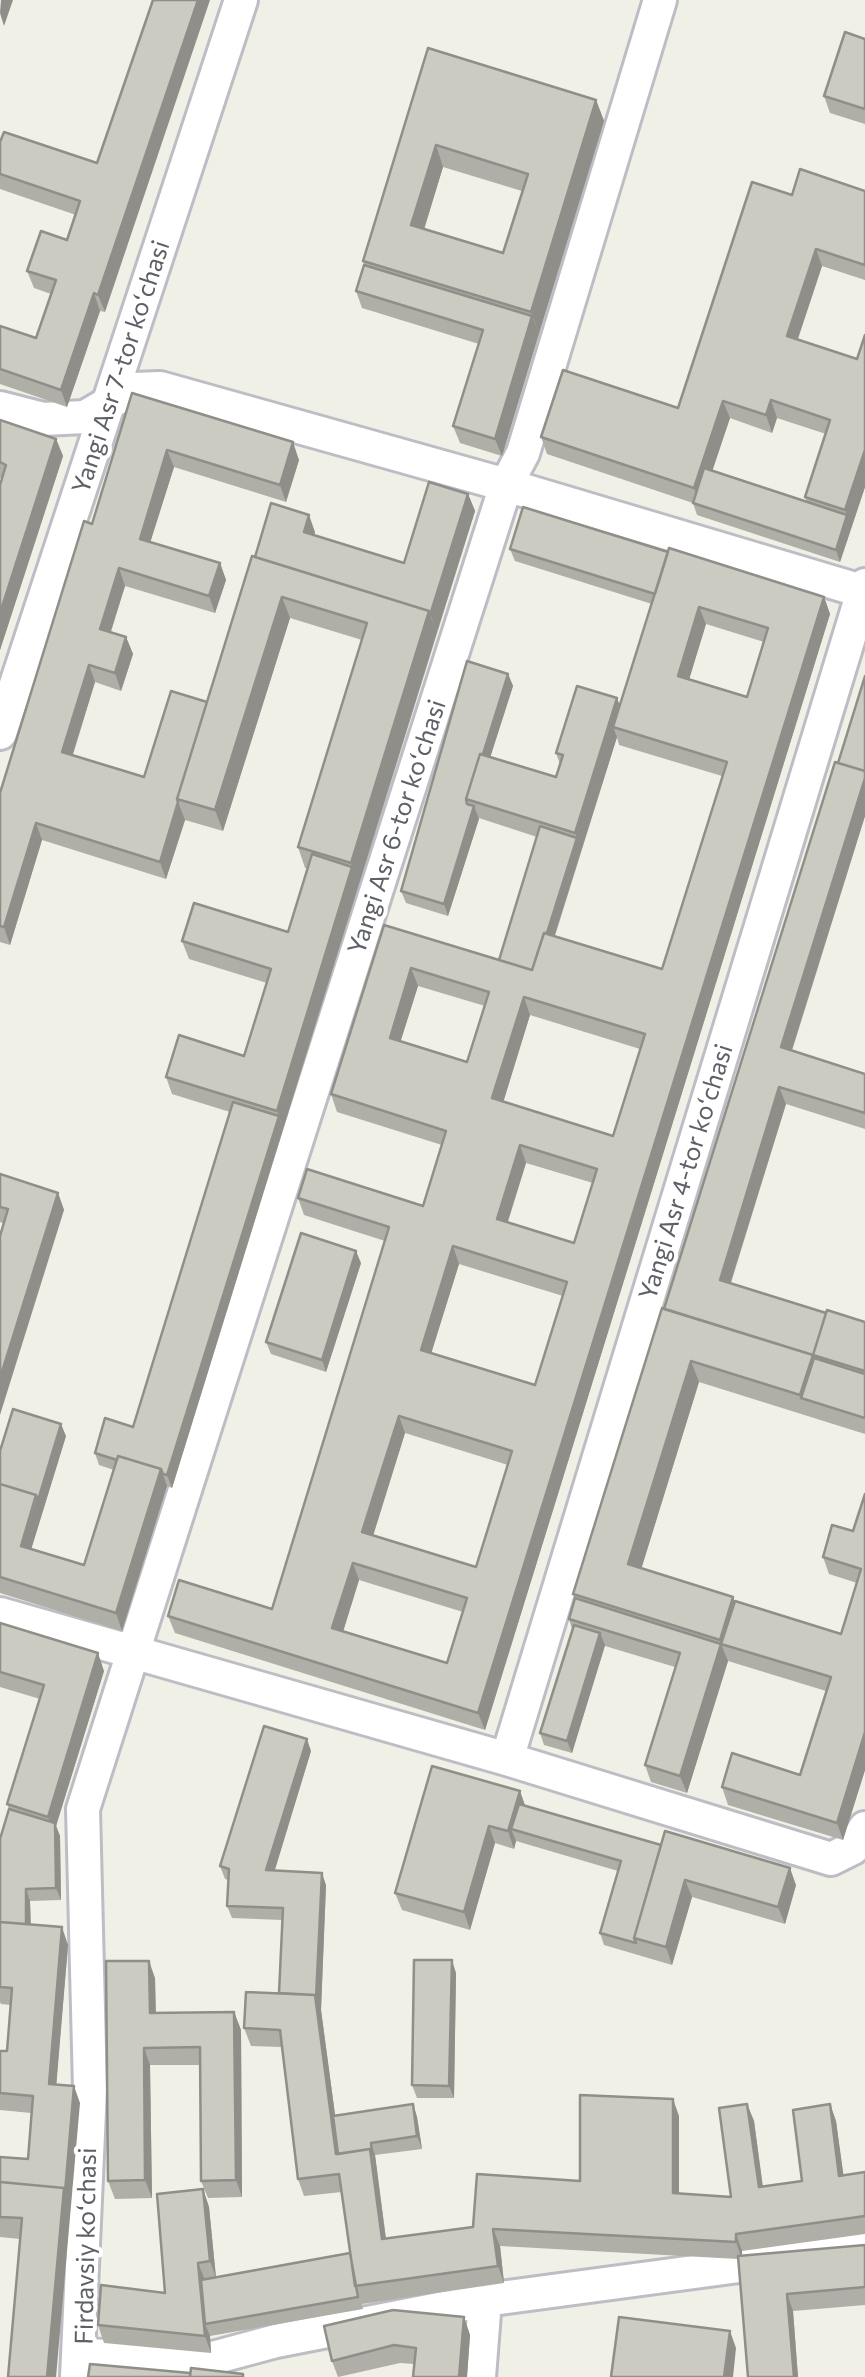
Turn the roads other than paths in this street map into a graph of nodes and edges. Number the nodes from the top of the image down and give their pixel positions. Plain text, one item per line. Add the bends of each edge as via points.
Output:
1 (241, 0) edge
2 (660, 0) edge
3 (108, 404) junction
4 (0, 408) edge
5 (506, 484) junction
6 (864, 590) edge
7 (0, 733) edge
8 (0, 1614) edge
9 (134, 1655) junction
10 (507, 1760) junction
11 (865, 1828) edge
12 (865, 2249) edge
13 (485, 2300) junction
14 (78, 2366) edge
15 (478, 2377) edge

1 - 3 street, Yangi Asr 7-tor koʻchasi
2 - 5 street, Yangi Asr 6-tor koʻchasi via 523,453
3 - 4 street via 84,417 43,419
3 - 5 street via 133,389 160,388
3 - 7 street, Yangi Asr 7-tor koʻchasi
5 - 6 street
5 - 9 street, Yangi Asr 6-tor koʻchasi
6 - 10 street, Yangi Asr 4-tor koʻchasi
8 - 9 street
9 - 10 street
9 - 14 street, Firdavsiy koʻchasi via 83,1808 90,2089
10 - 11 street via 831,1859 853,1848
12 - 13 street, Firdavsiy koʻchasi
13 - 14 street, Firdavsiy koʻchasi via 209,2359
13 - 15 street

